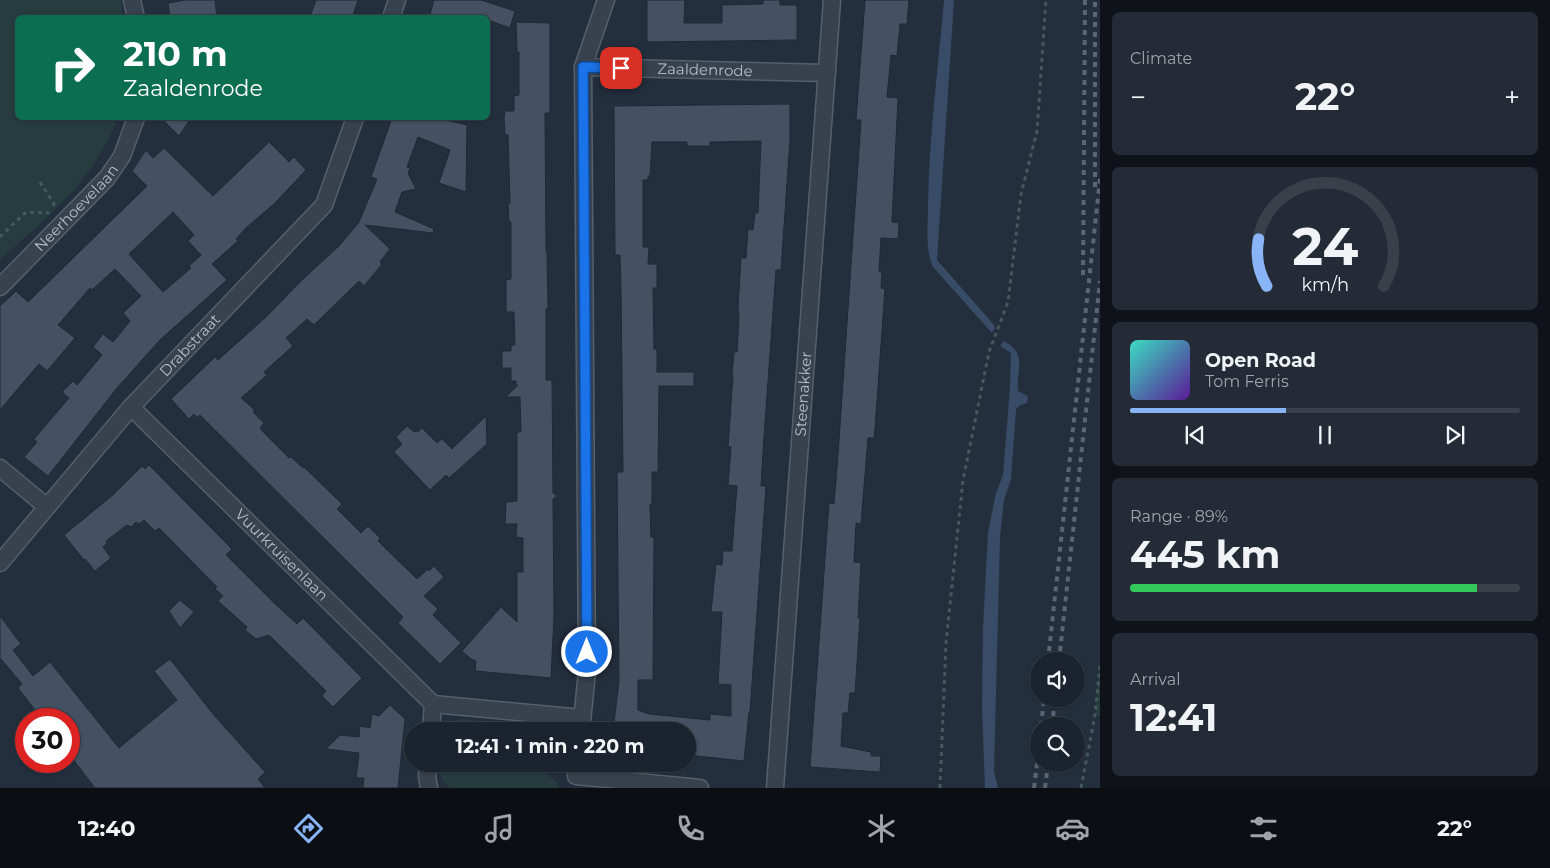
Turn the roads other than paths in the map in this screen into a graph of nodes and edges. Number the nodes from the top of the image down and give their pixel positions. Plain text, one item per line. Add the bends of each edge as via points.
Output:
1 (132, 0) edge
2 (397, 0) edge
3 (832, 0) edge
4 (599, 2) edge
5 (135, 15) edge
6 (392, 15) edge
7 (583, 67) junction
8 (827, 73) junction
9 (135, 120) edge
10 (354, 120) edge
11 (0, 287) edge
12 (131, 406) junction
13 (0, 468) edge
14 (47, 507) junction
15 (0, 563) edge
16 (434, 704) junction
17 (432, 722) edge
18 (560, 722) edge
19 (581, 722) edge
20 (427, 772) edge
21 (576, 776) edge
22 (429, 788) edge
23 (700, 788) edge
24 (775, 788) edge

1 - 5 street
2 - 6 street
3 - 8 street, Steenakker
4 - 7 street
7 - 8 street, Zaaldenrode
7 - 19 street via 587,672
8 - 24 street, Steenakker
9 - 11 street, Neerhoevelaan via 122,156 107,178 66,213
10 - 12 street, Drabstraat via 324,205
12 - 14 street, Drabstraat
12 - 16 street, Vuurkruisenlaan
13 - 14 street
14 - 15 street, Drabstraat
16 - 17 street
16 - 18 street
20 - 22 street
21 - 23 street

